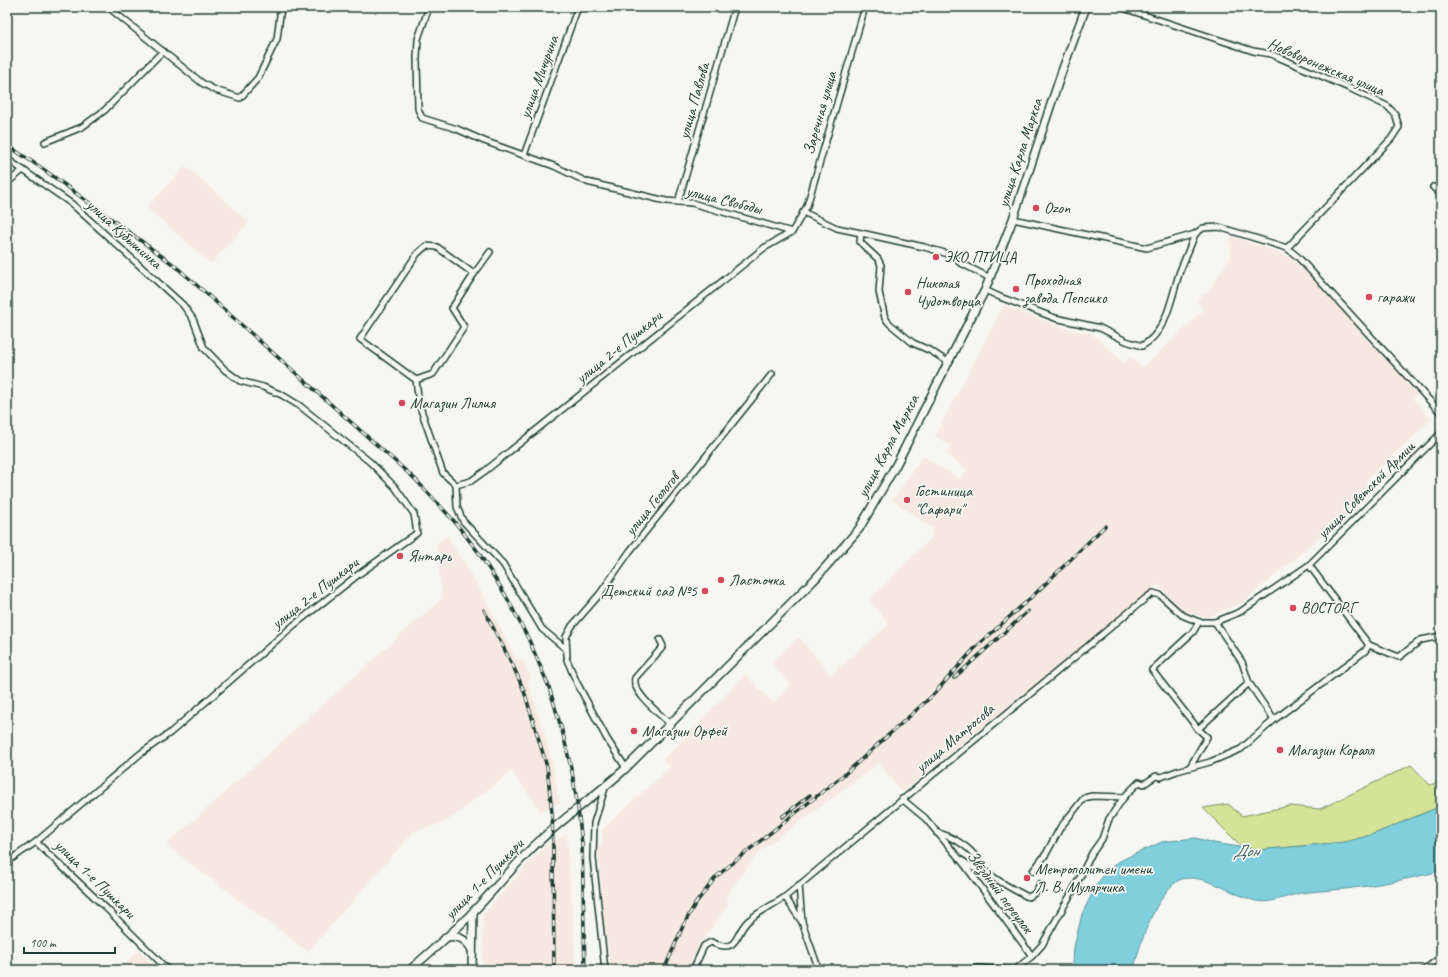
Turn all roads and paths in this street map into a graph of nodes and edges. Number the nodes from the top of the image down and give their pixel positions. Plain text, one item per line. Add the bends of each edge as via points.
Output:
1 (108, 7) edge
2 (281, 7) edge
3 (429, 7) edge
4 (578, 7) edge
5 (735, 7) edge
6 (865, 7) edge
7 (1086, 7) edge
8 (1120, 7) edge
9 (163, 51) junction
10 (45, 142) dead end
11 (524, 155) junction
12 (7, 159) edge
13 (23, 170) junction
14 (7, 183) edge
15 (1433, 187) dead end
16 (1441, 196) edge
17 (678, 202) junction
18 (803, 212) junction
19 (1013, 219) junction
20 (792, 232) junction
21 (861, 233) junction
22 (1195, 234) junction
23 (1287, 248) junction
24 (490, 252) dead end
25 (474, 274) junction
26 (990, 278) junction
27 (985, 290) junction
28 (204, 348) joint
29 (948, 362) junction
30 (772, 374) dead end
31 (416, 380) junction
32 (1441, 413) edge
33 (1441, 433) edge
34 (456, 485) junction
35 (1310, 565) junction
36 (1199, 622) junction
37 (1215, 622) junction
38 (1441, 636) edge
39 (660, 640) dead end
40 (1369, 645) junction
41 (566, 649) junction
42 (1249, 683) junction
43 (1274, 720) junction
44 (670, 724) junction
45 (1198, 729) junction
46 (1190, 767) junction
47 (626, 768) junction
48 (605, 788) junction
49 (1124, 797) junction
50 (902, 799) junction
51 (578, 808) joint
52 (937, 833) junction
53 (36, 842) junction
54 (960, 859) junction
55 (7, 862) edge
56 (1033, 871) dead end
57 (990, 875) junction
58 (1040, 884) dead end
59 (799, 885) junction
60 (785, 898) junction
61 (473, 912) junction
62 (802, 922) junction
63 (446, 937) junction
64 (472, 951) junction
65 (1032, 956) junction
66 (1441, 957) edge
67 (413, 969) edge
68 (168, 970) edge
69 (472, 970) edge
70 (605, 970) edge
71 (693, 970) edge
72 (819, 970) edge
73 (975, 970) edge
74 (1424, 970) edge

1 - 9 street
2 - 9 street via 277,39 258,78 240,98 202,83
3 - 11 street via 418,39 417,92 418,109 422,118
4 - 11 street, улица Мичурина
5 - 17 street, улица Павлова
6 - 18 street, Заречная улица via 807,206
7 - 19 main road, улица Карла Маркса
8 - 23 street, Нововоронежская улица via 1253,51 1271,54 1387,106 1395,114 1399,127 1391,138
9 - 10 street via 105,110 82,127
11 - 17 street, улица Свободы via 587,182 666,202
12 - 13 street, улица Кубышинка
13 - 14 street
13 - 28 street, улица Кубышинка via 72,204 183,305 193,319
15 - 16 street
17 - 20 street, улица Свободы via 699,204
18 - 20 street, Заречная улица
18 - 21 street via 837,228
19 - 22 street via 1147,248
19 - 26 main road, улица Карла Маркса
20 - 34 street, улица 2-е Пушкари via 764,248 485,471 471,481
21 - 26 street via 955,256 959,262
21 - 29 street via 860,242 881,265 879,292 885,318 913,343
22 - 23 street via 1203,228 1219,227
22 - 27 street via 1161,327 1150,341 1142,346 1100,328 1055,318
23 - 32 street
24 - 25 street
25 - 31 street via 452,308 464,327 433,374
25 - 31 street via 437,247 426,246 417,254 360,339
26 - 27 main road, улица Карла Маркса
27 - 29 main road, улица Карла Маркса
28 - 53 street, улица 2-е Пушкари via 224,370 240,382 263,387 300,406 370,462 395,487 414,514 417,533 294,625 170,732 140,754
29 - 44 main road, улица Карла Маркса via 893,472 859,529 815,579
30 - 41 street, улица Геологов via 572,626 566,637
31 - 34 street via 419,404 436,456 444,473
33 - 35 street, улица Советской Армии
34 - 41 street via 456,507 463,521 503,564 542,629
35 - 37 street, улица Советской Армии via 1240,612
35 - 40 street
36 - 37 street, улица Советской Армии
36 - 45 street via 1193,632 1152,670
36 - 50 street, улица Матросова via 1182,614 1160,595 1153,593
37 - 42 street via 1242,662
38 - 40 street via 1421,640 1399,657
39 - 44 street via 663,646 634,682 638,692
40 - 43 street via 1365,651
41 - 47 street, улица Геологов via 567,658 578,683 607,739
42 - 43 street
42 - 45 street
43 - 46 street via 1241,749
44 - 47 main road, улица Карла Маркса
45 - 46 street via 1206,737
46 - 49 street via 1161,777 1156,776 1144,784 1139,782
47 - 48 main road, улица Карла Маркса
48 - 51 main road, улица Карла Маркса
48 - 70 street via 594,824 593,858
49 - 56 street via 1084,798 1060,828
49 - 65 street via 1109,818 1102,839 1042,946
50 - 52 street, Звёздный переулок via 925,818
50 - 59 street, улица Матросова
51 - 61 main road, улица 1-е Пушкари via 532,849
52 - 54 street, Звёздный переулок
52 - 57 street via 954,839 971,852
53 - 55 street, улица 2-е Пушкари
53 - 68 street, улица 1-е Пушкари
54 - 57 street via 985,875
54 - 65 street, Звёздный переулок
57 - 58 street via 1029,897
59 - 60 street, улица Матросова
59 - 62 street
60 - 62 street
60 - 71 street, улица Матросова via 747,922 736,941 730,945 720,946 711,942 704,946
61 - 63 main road, улица 1-е Пушкари
61 - 64 main road
62 - 72 street
63 - 64 main road via 460,937
63 - 67 main road, улица 1-е Пушкари
64 - 69 main road
65 - 73 street, Звёздный переулок via 1015,970
66 - 74 street

